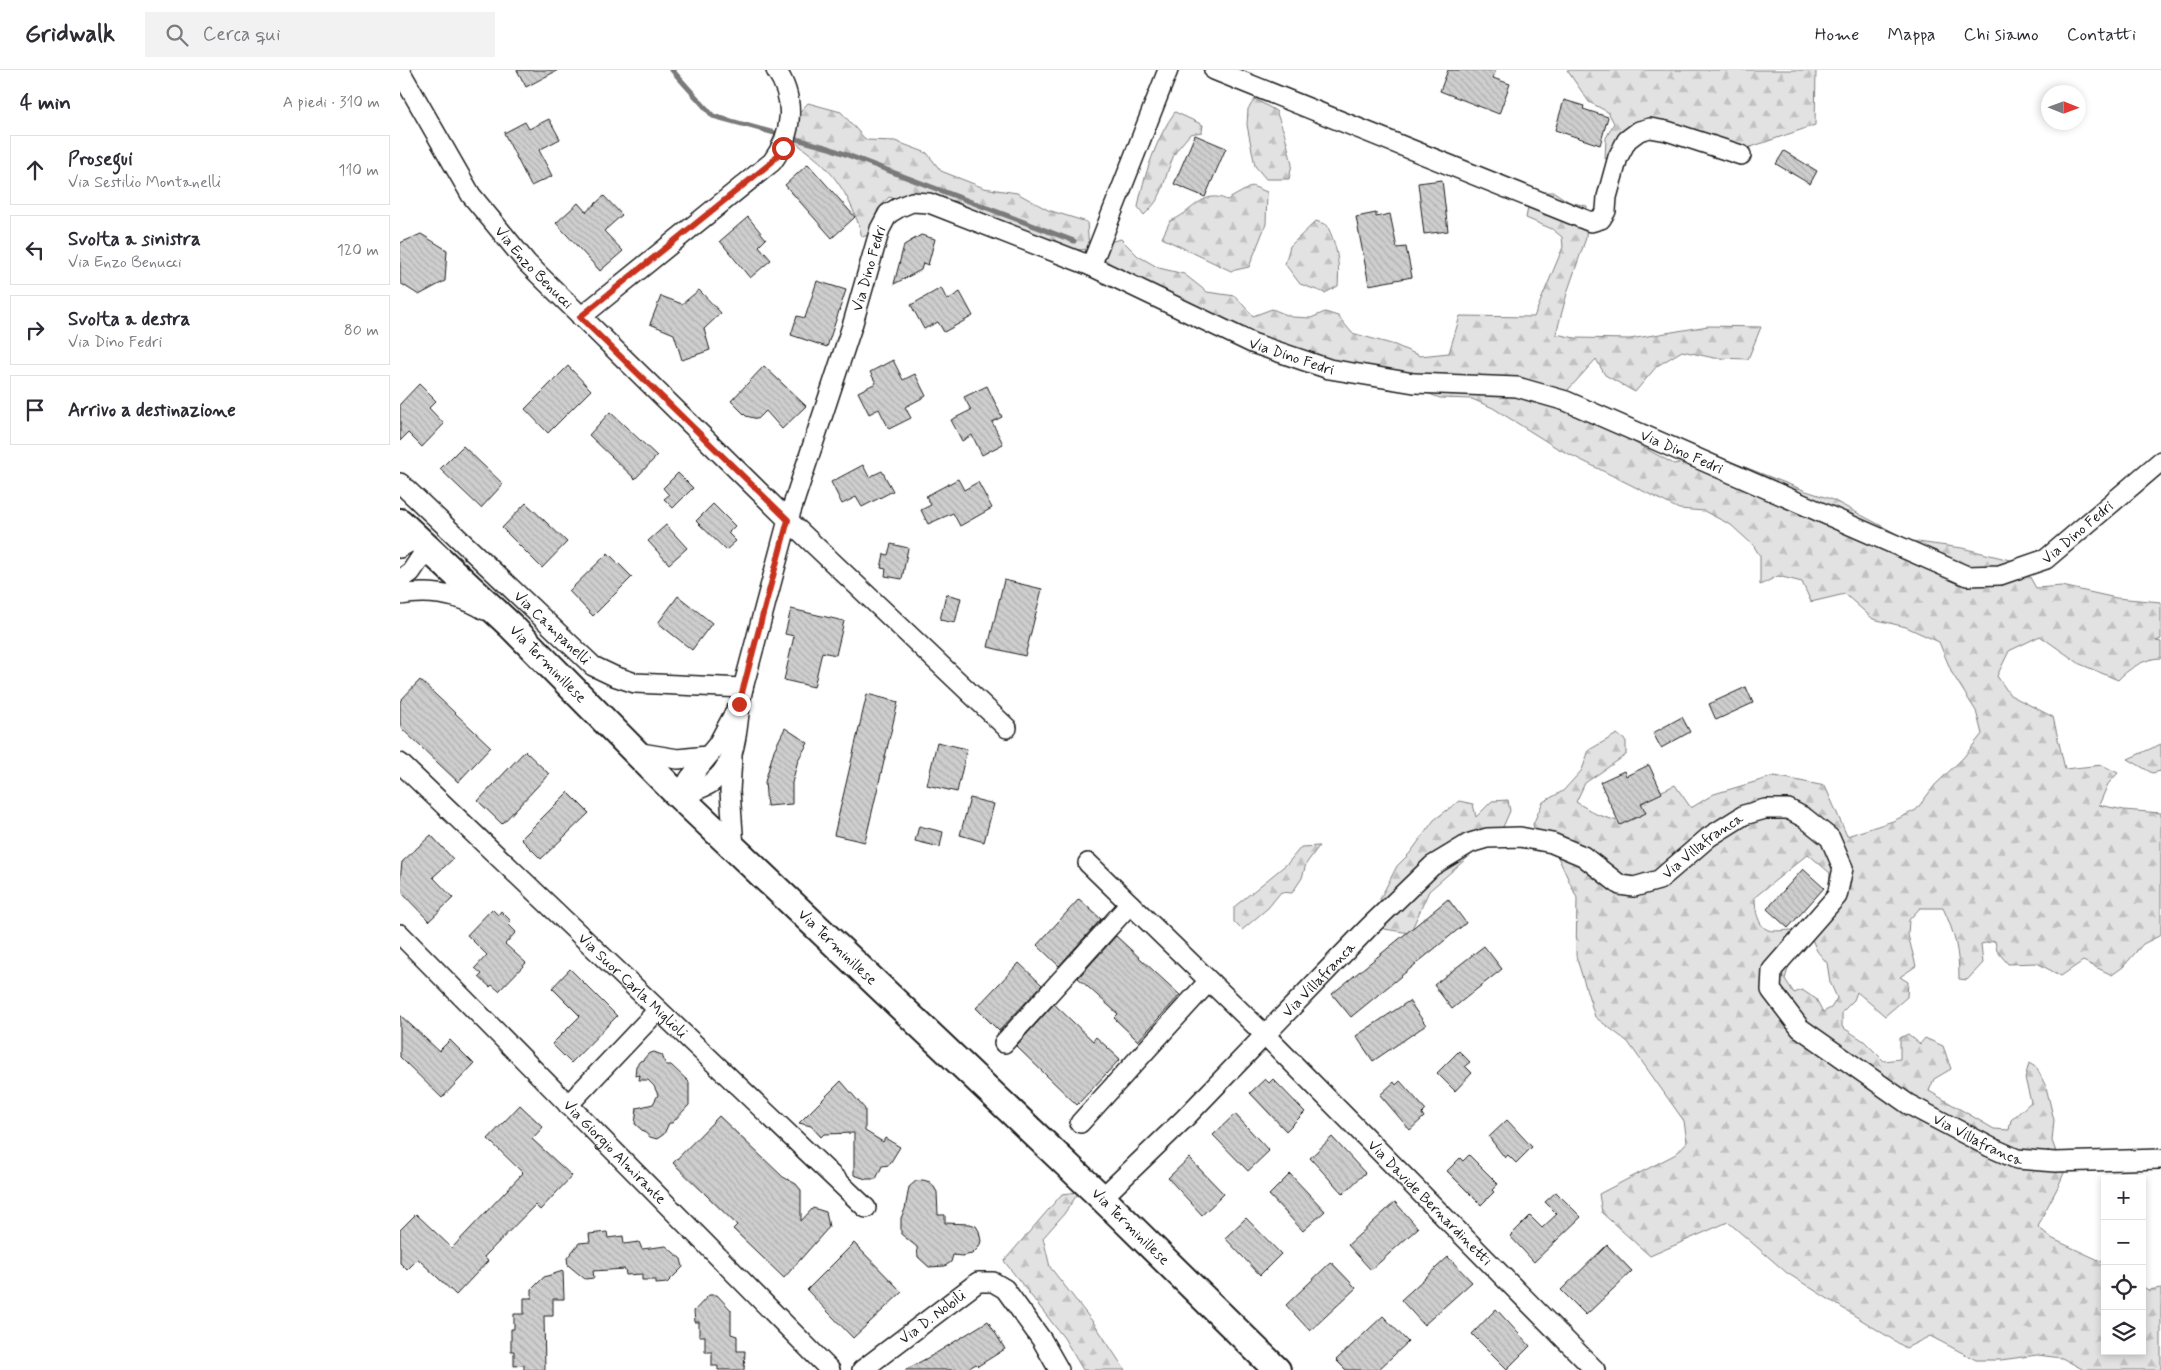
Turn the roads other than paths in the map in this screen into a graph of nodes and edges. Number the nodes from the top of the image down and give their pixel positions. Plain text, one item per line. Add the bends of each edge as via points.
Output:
1 (776, 70) edge
2 (1168, 70) edge
3 (1214, 70) edge
4 (400, 71) edge
5 (1740, 155) dead end
6 (1091, 266) junction
7 (580, 317) junction
8 (2161, 460) edge
9 (400, 483) edge
10 (788, 520) junction
11 (411, 539) edge
12 (400, 580) edge
13 (400, 595) edge
14 (510, 625) junction
15 (741, 696) junction
16 (1007, 728) dead end
17 (635, 752) junction
18 (732, 754) junction
19 (707, 756) junction
20 (400, 763) edge
21 (679, 796) junction
22 (734, 848) junction
23 (1088, 863) dead end
24 (1130, 904) junction
25 (400, 934) edge
26 (1209, 981) junction
27 (658, 1010) junction
28 (1265, 1035) junction
29 (1004, 1043) dead end
30 (568, 1105) junction
31 (1080, 1123) dead end
32 (2161, 1159) edge
33 (1102, 1198) junction
34 (866, 1208) dead end
35 (830, 1370) edge
36 (862, 1370) edge
37 (1059, 1370) edge
38 (1277, 1370) edge
39 (1595, 1370) edge

1 - 7 street via 787,91 790,113 783,148 772,162
2 - 6 street
3 - 5 street via 1591,222 1601,220 1606,211 1618,157 1627,140 1639,131 1650,128 1667,131
4 - 7 street, Via Enzo Benucci via 471,195 527,264
6 - 8 street, Via Dino Fedri via 1252,343 1329,369 1414,383 1517,387 1566,401 1967,576 2000,575 2046,559
6 - 10 street, Via Dino Fedri via 930,203 912,202 888,214 880,229 853,323
7 - 10 street, Via Enzo Benucci
9 - 15 street, Via Campanelli via 593,666 634,683
10 - 15 street, Via Dino Fedri
10 - 16 street, Via Enzo Benucci
11 - 12 street via 411,572
11 - 14 main road, Via Terminillese
13 - 14 street via 429,593 468,600
14 - 17 main road, Via Terminillese
15 - 18 street, Via Dino Fedri
15 - 19 street, Via Dino Fedri via 718,744
17 - 19 street via 678,759
17 - 21 main road, Via Terminillese
18 - 21 street, Via Dino Fedri via 726,769 710,784
18 - 22 street, Via Dino Fedri via 730,791
19 - 21 street, Via Dino Fedri
20 - 27 street, Via Suor Carla Miglioli
21 - 22 main road, Via Terminillese
22 - 33 main road, Via Terminillese
23 - 24 street, Via Davide Bernardinetti
24 - 26 street, Via Davide Bernardinetti
24 - 29 street
25 - 30 street, Via Giorgio Almirante
26 - 28 street, Via Davide Bernardinetti
26 - 31 street
27 - 30 street
27 - 34 street, Via Suor Carla Miglioli
28 - 32 street, Via Villafranca via 1432,866 1470,843 1487,838 1520,837 1552,843 1583,856 1620,885 1634,887 1660,880 1709,837 1744,815 1765,808 1788,809 1830,838 1843,868 1837,896 1772,970 1771,990 1800,1028 1908,1104 2017,1158 2055,1162
28 - 33 street, Via Villafranca
28 - 39 street, Via Davide Bernardinetti
30 - 35 street, Via Giorgio Almirante
33 - 38 main road, Via Terminillese
36 - 37 street, Via D. Nobili via 978,1282 993,1282 1005,1289

